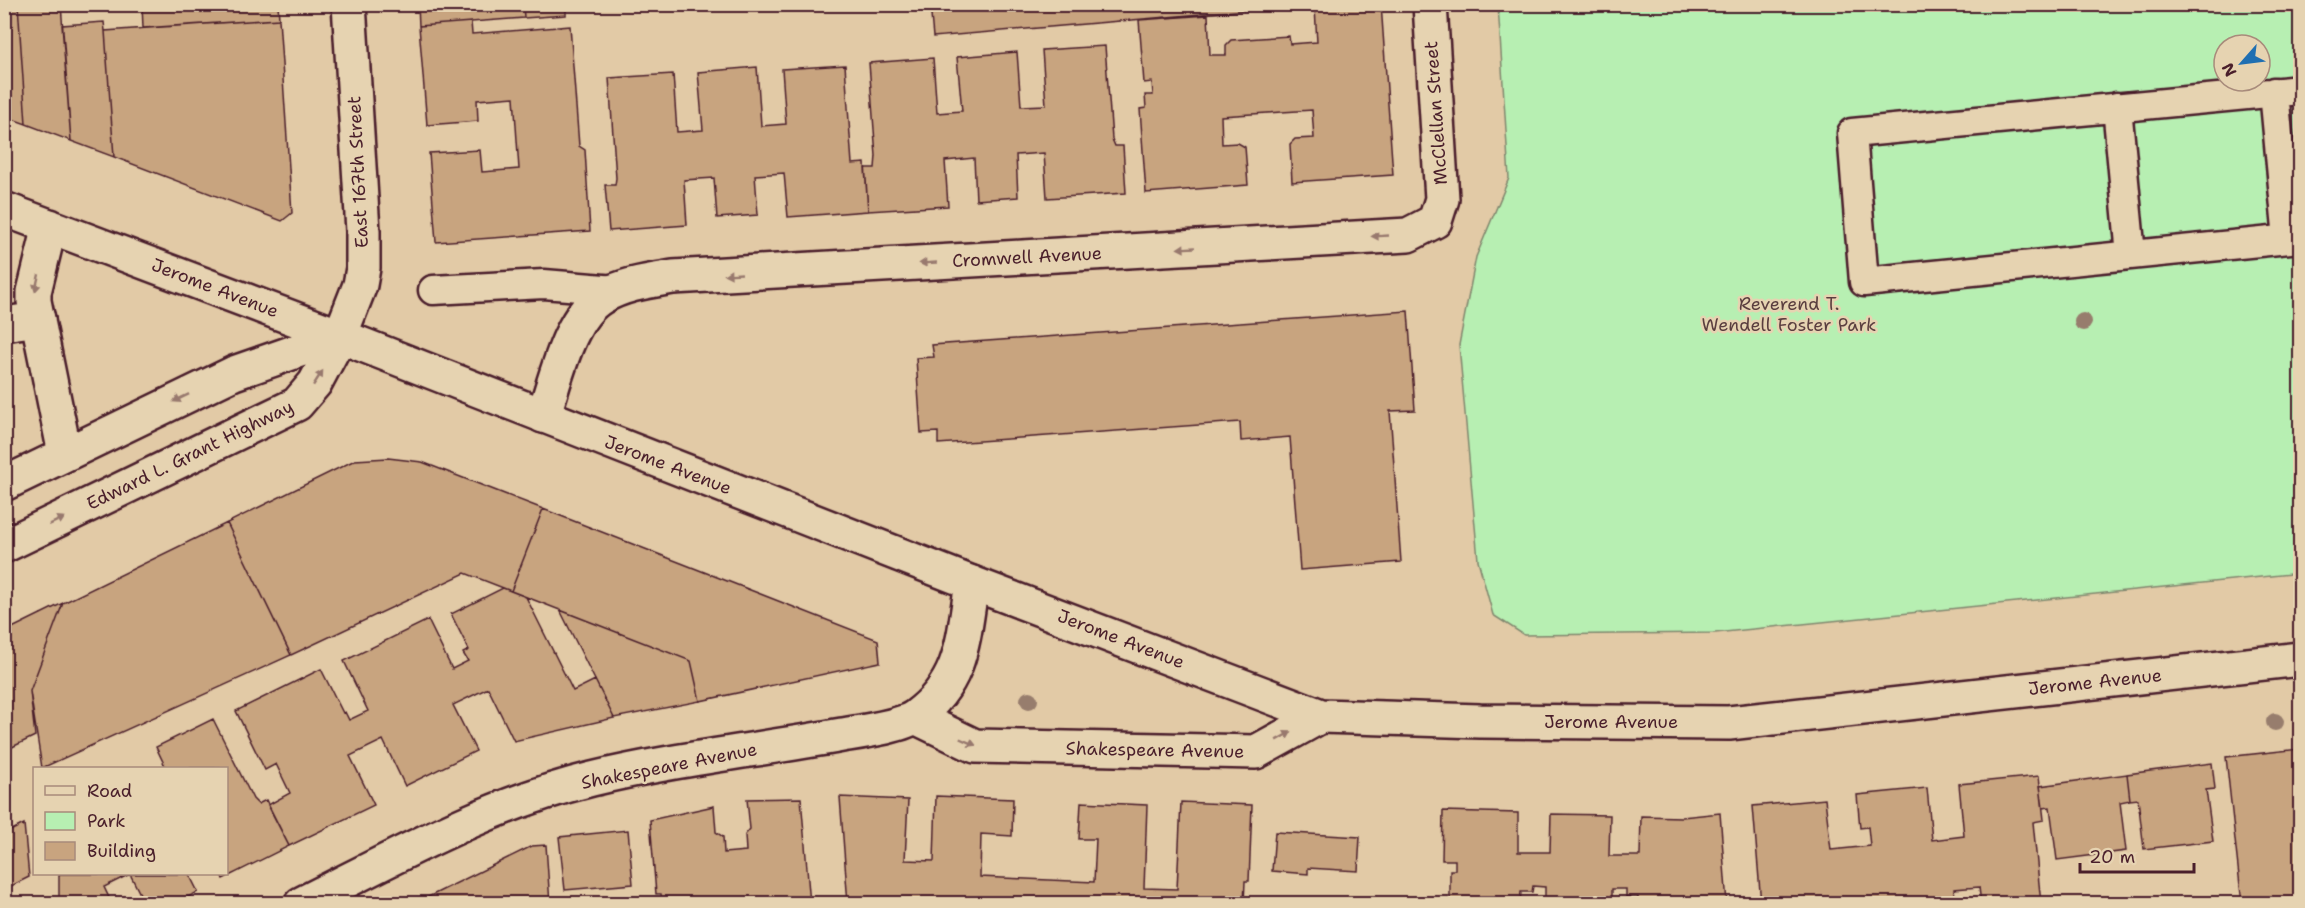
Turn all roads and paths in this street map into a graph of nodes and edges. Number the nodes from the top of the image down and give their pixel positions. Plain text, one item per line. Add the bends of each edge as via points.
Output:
1 (349, 4) edge
2 (1430, 4) edge
3 (2287, 91) edge
4 (2117, 107) junction
5 (4, 208) edge
6 (1435, 220) joint
7 (50, 226) junction
8 (2294, 238) edge
9 (2131, 255) junction
10 (433, 290) dead end
11 (616, 290) junction
12 (38, 319) junction
13 (4, 324) edge
14 (340, 336) junction
15 (543, 416) junction
16 (65, 454) junction
17 (4, 484) edge
18 (4, 546) edge
19 (972, 583) junction
20 (2301, 660) edge
21 (1321, 716) junction
22 (915, 717) junction
23 (301, 903) edge

1 - 14 main road, East 167th Street via 363,268
2 - 6 main road, McClellan Street via 1442,199
3 - 4 street
3 - 8 street
4 - 9 street
4 - 9 street via 1852,133 1864,282
5 - 7 main road, Jerome Avenue
6 -> 11 main road, Cromwell Avenue via 1408,235 674,277
7 -> 12 main road via 34,292
7 - 14 main road, Jerome Avenue
8 - 9 street
10 - 11 street, Cromwell Avenue via 544,284
11 - 15 main road, Cromwell Avenue via 594,303 574,326
12 - 13 main road
12 - 16 main road
14 - 15 main road, Jerome Avenue
14 -> 16 main road via 234,373
18 -> 14 main road, Edward L. Grant Highway via 297,404 315,383
15 - 19 main road, Jerome Avenue
16 - 17 main road
19 - 21 main road, Jerome Avenue
19 - 22 main road, Shakespeare Avenue via 959,661 943,690
20 - 21 main road, Jerome Avenue via 1729,723
22 -> 21 main road, Shakespeare Avenue via 975,746 1256,752
22 - 23 main road, Shakespeare Avenue via 864,731 591,779 518,802 452,830

